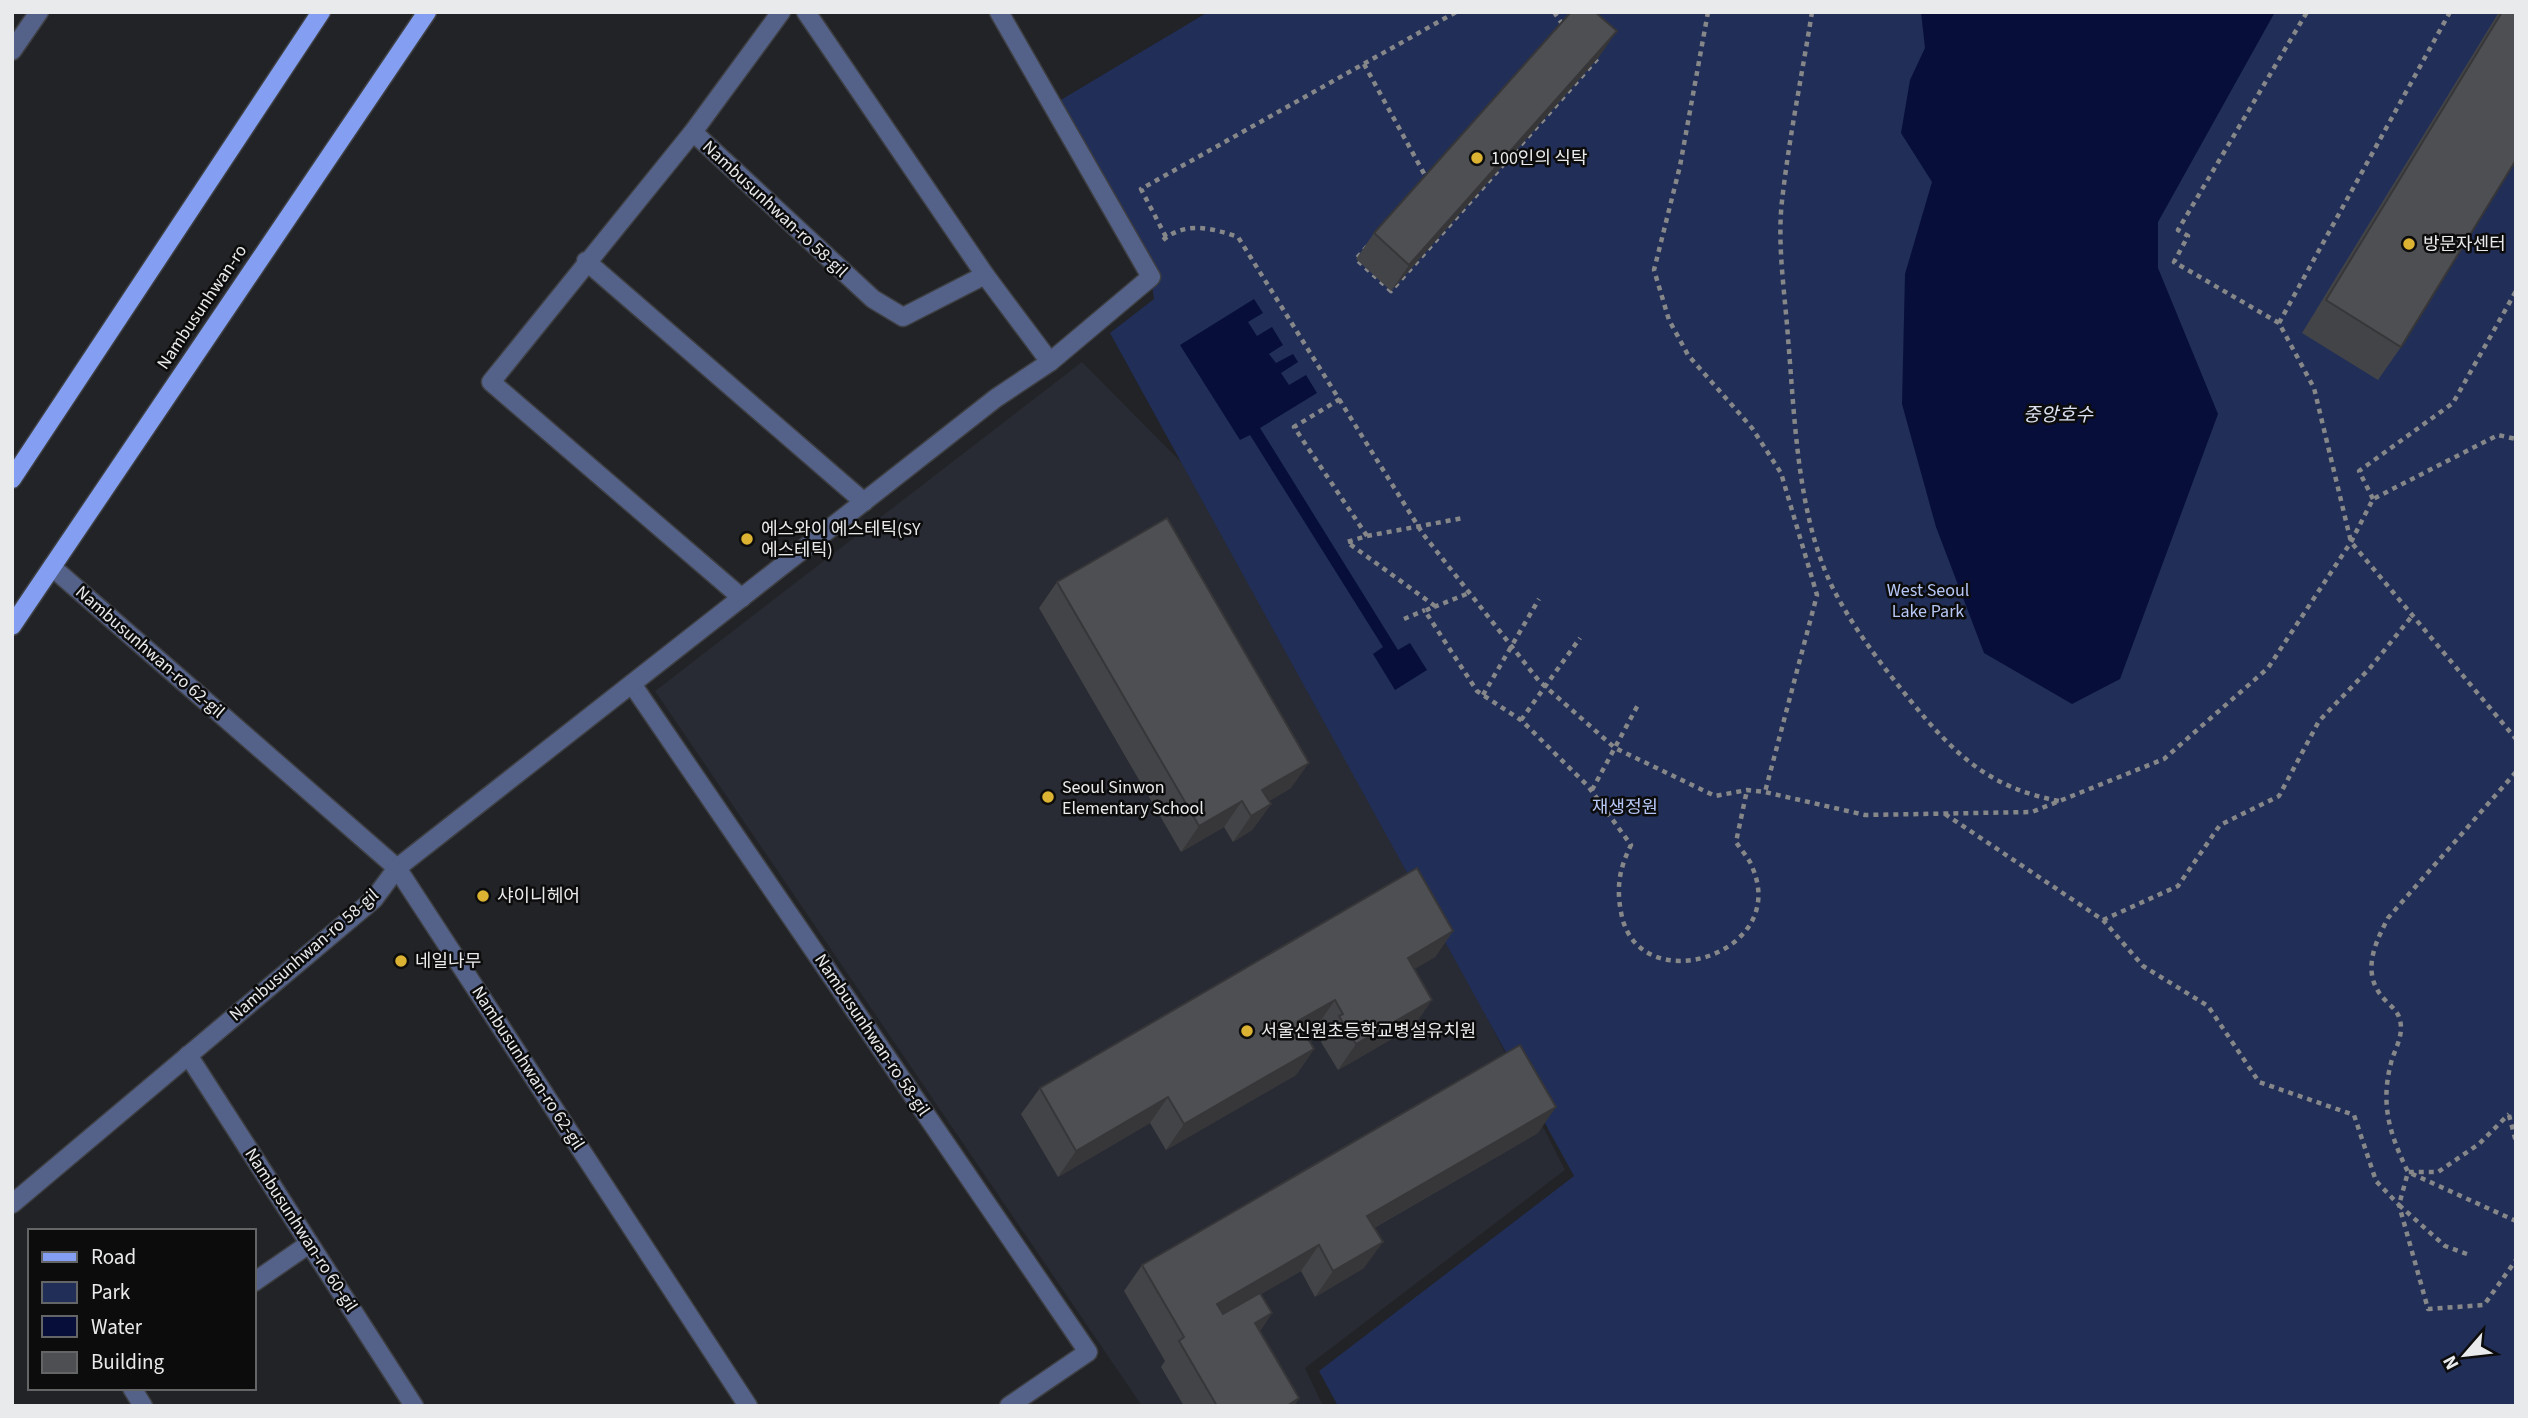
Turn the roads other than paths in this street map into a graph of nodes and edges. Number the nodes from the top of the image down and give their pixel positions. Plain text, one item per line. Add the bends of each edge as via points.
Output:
1 (39, 12) edge
2 (321, 12) edge
3 (427, 12) edge
4 (781, 12) edge
5 (806, 12) edge
6 (999, 12) edge
7 (12, 51) edge
8 (693, 132) junction
9 (586, 261) junction
10 (985, 275) junction
11 (1050, 362) junction
12 (12, 479) edge
13 (864, 502) junction
14 (52, 566) junction
15 (742, 598) junction
16 (12, 626) edge
17 (632, 684) junction
18 (397, 868) junction
19 (188, 1055) junction
20 (12, 1204) edge
21 (309, 1244) junction
22 (256, 1281) edge
23 (133, 1390) edge
24 (144, 1406) edge
25 (414, 1406) edge
26 (748, 1406) edge
27 (1009, 1406) edge

1 - 7 street
2 - 12 main road
3 - 14 main road, Nambusunhwan-ro
4 - 8 street, Nambusunhwan-ro 58-gil
5 - 10 street
6 - 11 street, Nambusunhwan-ro 58-gil via 1150,277
8 - 9 street
8 - 10 street, Nambusunhwan-ro 58-gil via 873,299 903,317
9 - 13 street
9 - 15 street via 491,382
10 - 11 street
11 - 13 street, Nambusunhwan-ro 58-gil via 996,398
13 - 15 street, Nambusunhwan-ro 58-gil
14 - 16 main road, Nambusunhwan-ro
14 - 18 street, Nambusunhwan-ro 62-gil
15 - 17 street, Nambusunhwan-ro 58-gil
17 - 18 street, Nambusunhwan-ro 58-gil
17 - 27 street, Nambusunhwan-ro 58-gil via 1087,1352
18 - 19 street, Nambusunhwan-ro 58-gil via 374,898
18 - 26 street, Nambusunhwan-ro 62-gil
19 - 20 street, Nambusunhwan-ro 58-gil
19 - 21 street, Nambusunhwan-ro 60-gil
21 - 22 street
21 - 25 street, Nambusunhwan-ro 60-gil
23 - 24 street

